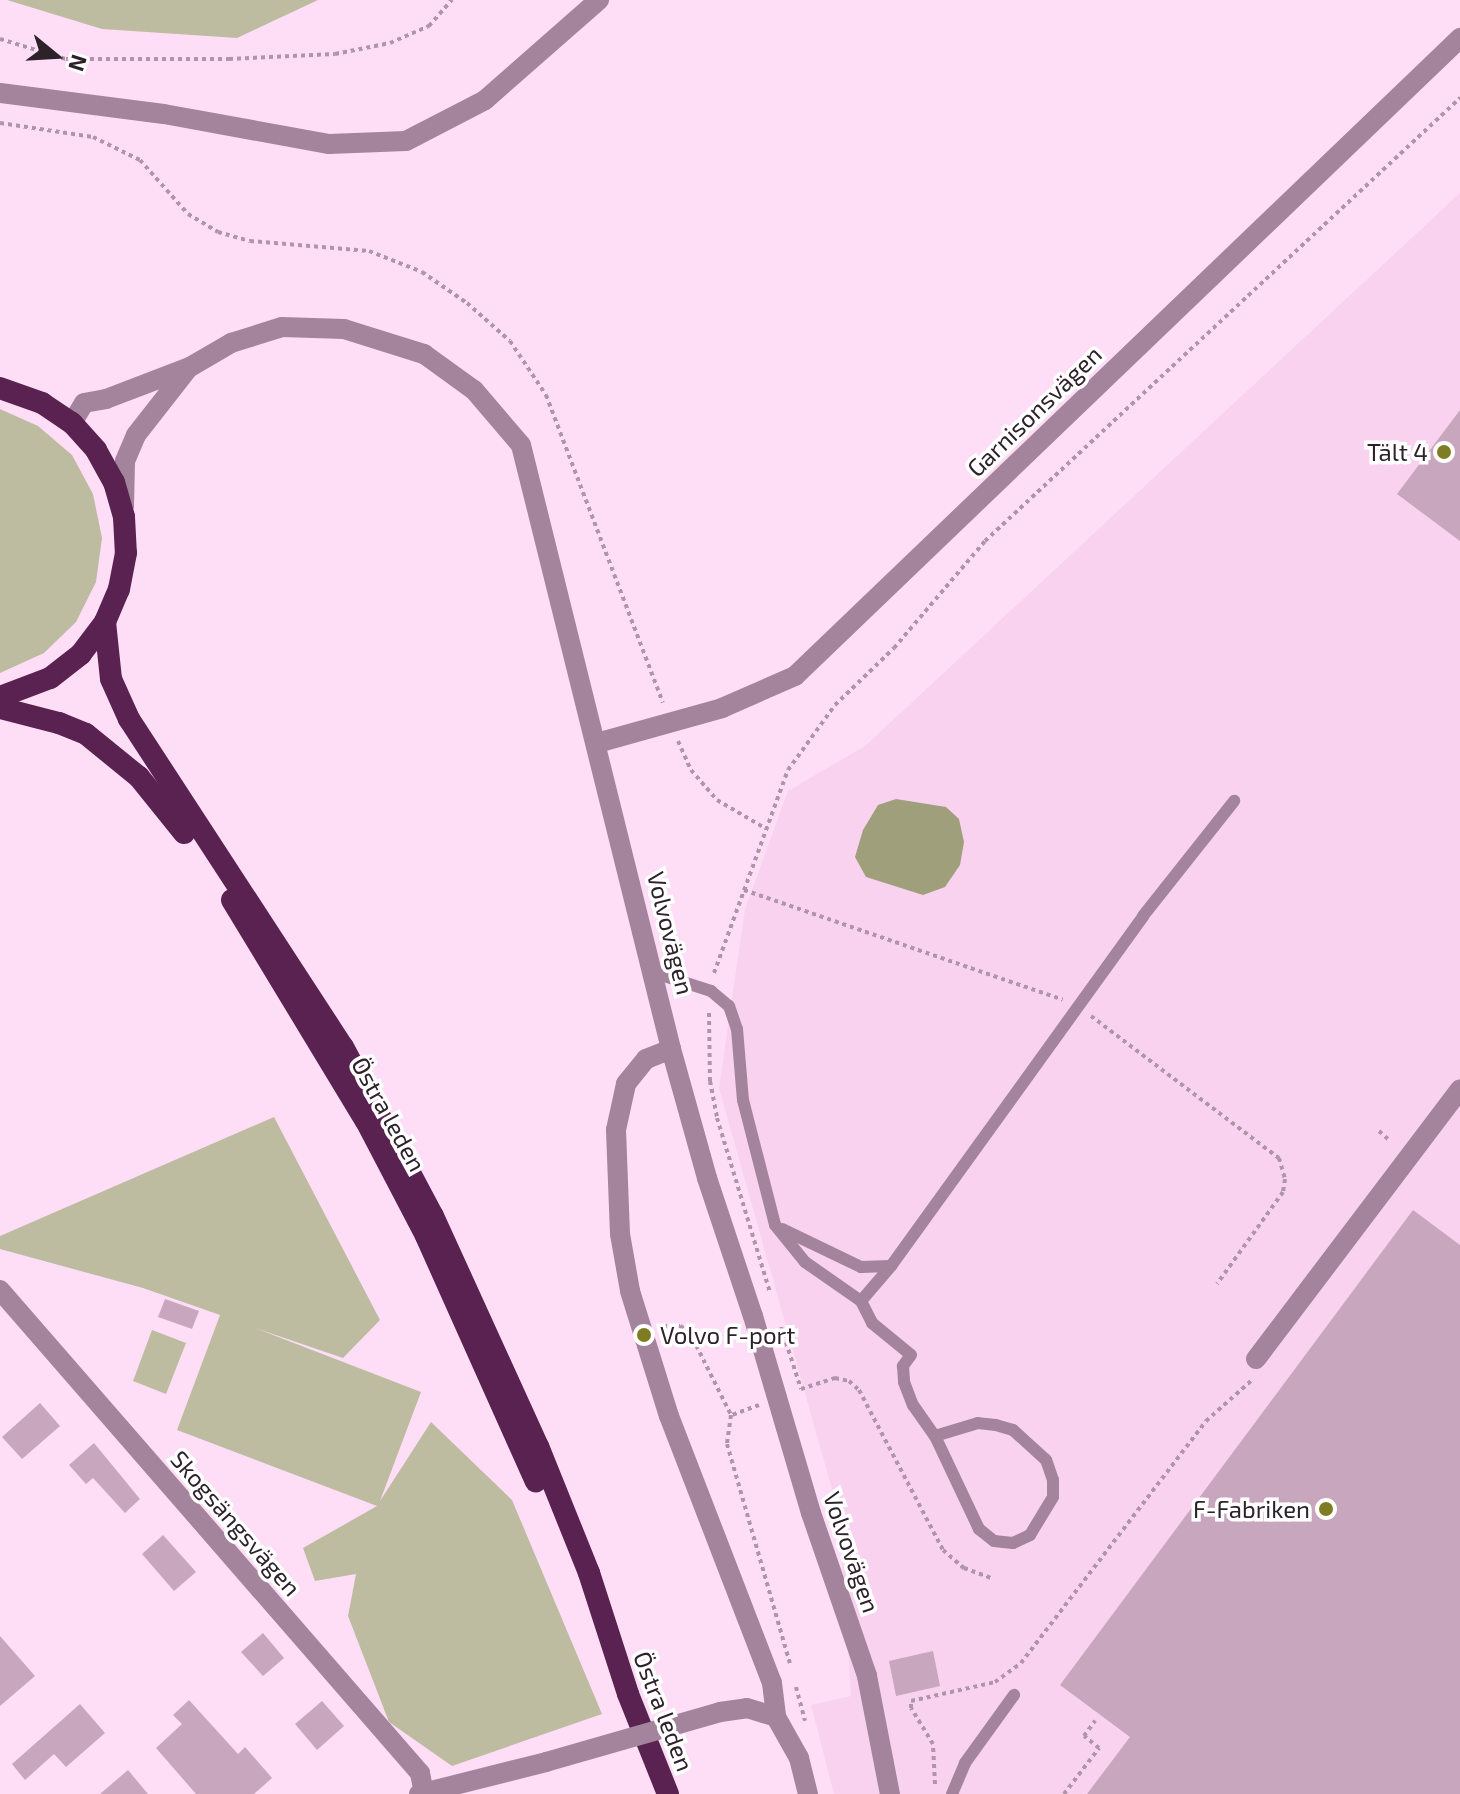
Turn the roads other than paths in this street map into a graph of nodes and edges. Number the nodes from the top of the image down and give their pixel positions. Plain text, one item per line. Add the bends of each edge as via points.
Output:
1 (599, 0) edge
2 (1460, 38) edge
3 (0, 93) edge
4 (190, 367) junction
5 (0, 388) edge
6 (72, 423) junction
7 (124, 517) junction
8 (105, 622) junction
9 (0, 697) edge
10 (0, 708) edge
11 (597, 743) junction
12 (1234, 801) dead end
13 (655, 973) junction
14 (671, 1049) junction
15 (1460, 1089) edge
16 (775, 1225) junction
17 (891, 1266) junction
18 (0, 1290) edge
19 (861, 1301) junction
20 (1256, 1368) road end
21 (935, 1436) junction
22 (612, 1647) junction
23 (1014, 1695) dead end
24 (776, 1717) junction
25 (447, 1792) edge
26 (422, 1794) edge
27 (668, 1794) edge
28 (808, 1794) edge
29 (890, 1794) edge
30 (952, 1794) edge

1 - 3 street via 485,100 406,141 329,144 164,114
2 - 11 street, Garnisonsvägen via 795,676 722,708
4 - 6 street via 84,403
4 - 7 street via 136,435 125,461
4 - 11 street, Volvovägen via 231,343 282,327 344,329 424,354 474,390 521,445
5 - 6 highway via 42,403
6 - 7 highway via 114,482
7 - 8 highway via 126,553
8 - 9 highway via 81,654 50,678
8 - 22 highway, Östra leden via 111,679 129,719 343,1047 433,1216 538,1446
10 - 22 highway, Östra leden via 59,723 113,754 164,805 215,874 366,1121 426,1236 577,1581
11 - 13 street, Volvovägen
12 - 17 lane via 1084,995
13 - 14 street, Volvovägen
13 - 16 lane via 711,991 729,1006 737,1029 743,1100
14 - 24 street via 646,1059 626,1084 616,1130 620,1234 630,1291 669,1416 772,1683
14 - 29 street, Volvovägen via 811,1513 867,1676
15 - 20 street
16 - 17 lane via 861,1267
16 - 19 lane via 805,1262
17 - 19 lane
18 - 26 street, Skogsängsvägen via 420,1773
19 - 21 lane via 872,1323 911,1355 903,1366 904,1382
21 - 21 lane via 979,1529 994,1541 1013,1543 1030,1535 1053,1497 1046,1460 1013,1430 996,1425 978,1423
22 - 27 highway, Östra leden
23 - 30 lane via 965,1763
24 - 25 street, bridge via 747,1708 720,1712
24 - 28 street via 799,1758
25 - 26 street

